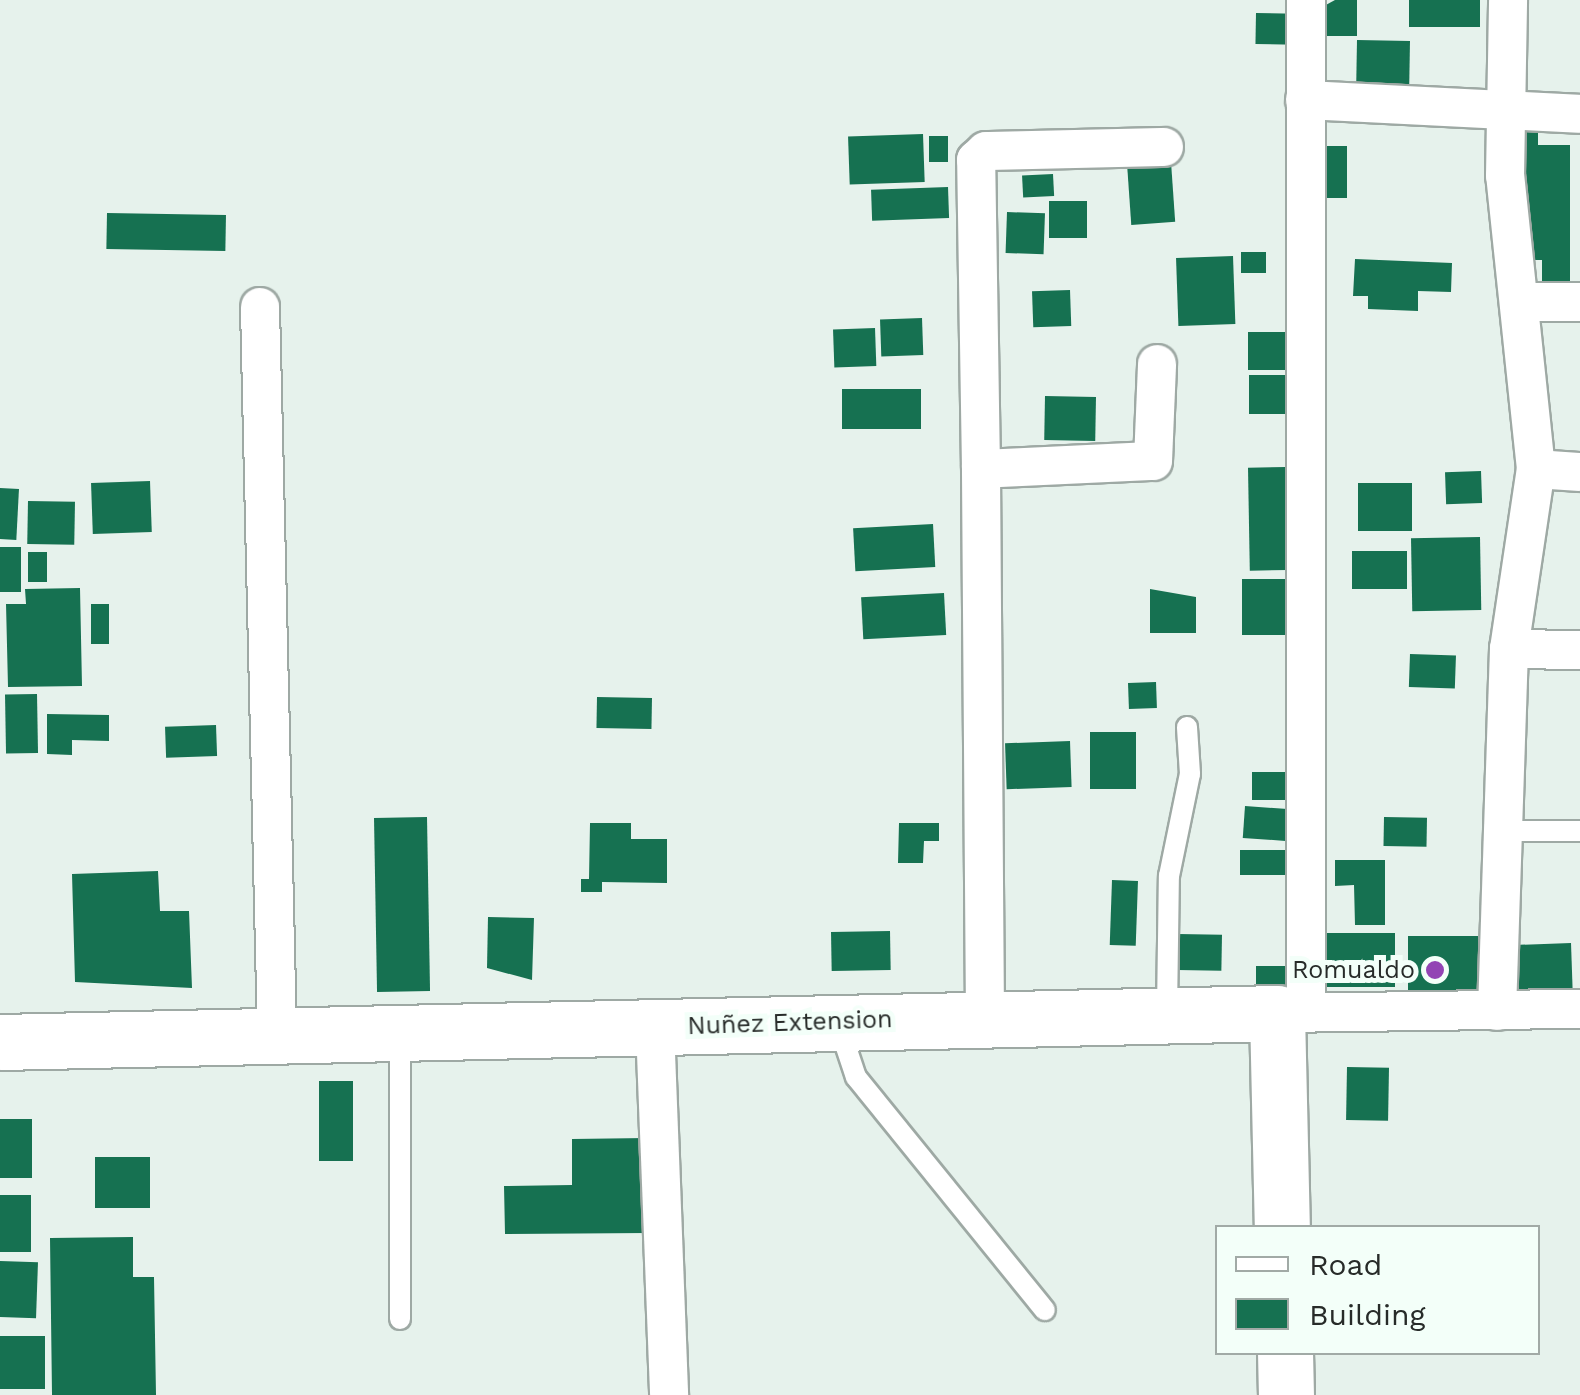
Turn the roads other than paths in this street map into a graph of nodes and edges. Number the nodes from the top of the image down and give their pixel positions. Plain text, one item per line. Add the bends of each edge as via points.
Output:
1 (1306, 0) edge
2 (1508, 0) edge
3 (1305, 100) junction
4 (1580, 114) edge
5 (1505, 115) junction
6 (1164, 147) dead end
7 (1519, 302) junction
8 (1580, 302) edge
9 (260, 307) dead end
10 (1157, 364) dead end
11 (981, 469) junction
12 (1536, 469) junction
13 (1580, 472) edge
14 (1510, 649) junction
15 (1580, 650) edge
16 (1187, 727) dead end
17 (1500, 831) junction
18 (1580, 831) edge
19 (1580, 1009) edge
20 (1496, 1011) junction
21 (1291, 1013) junction
22 (1168, 1014) junction
23 (985, 1018) junction
24 (838, 1022) junction
25 (655, 1026) junction
26 (400, 1032) junction
27 (276, 1035) junction
28 (0, 1042) edge
29 (1282, 1225) edge
30 (1044, 1310) dead end
31 (400, 1320) dead end
32 (1285, 1355) edge
33 (668, 1395) edge
34 (1286, 1395) edge

1 - 3 street
2 - 5 street
3 - 5 street
3 - 21 street
4 - 5 street
5 - 7 street
6 - 11 street via 986,152 976,160
7 - 8 street
7 - 12 street
9 - 27 street
10 - 11 street via 1153,460
11 - 23 street
12 - 13 street
12 - 14 street
14 - 15 street
14 - 17 street
16 - 22 lane via 1186,803 1169,876
17 - 18 lane
17 - 20 street
19 - 20 street, Nuñez Extension
20 - 21 street, Nuñez Extension
21 - 22 street, Nuñez Extension
21 - 29 street
22 - 23 street, Nuñez Extension
23 - 24 street, Nuñez Extension
24 - 25 street, Nuñez Extension
24 - 30 lane via 840,1047 856,1077
25 - 26 street, Nuñez Extension
25 - 33 street
26 - 27 street, Nuñez Extension
26 - 31 lane
27 - 28 street, Nuñez Extension
32 - 34 street

